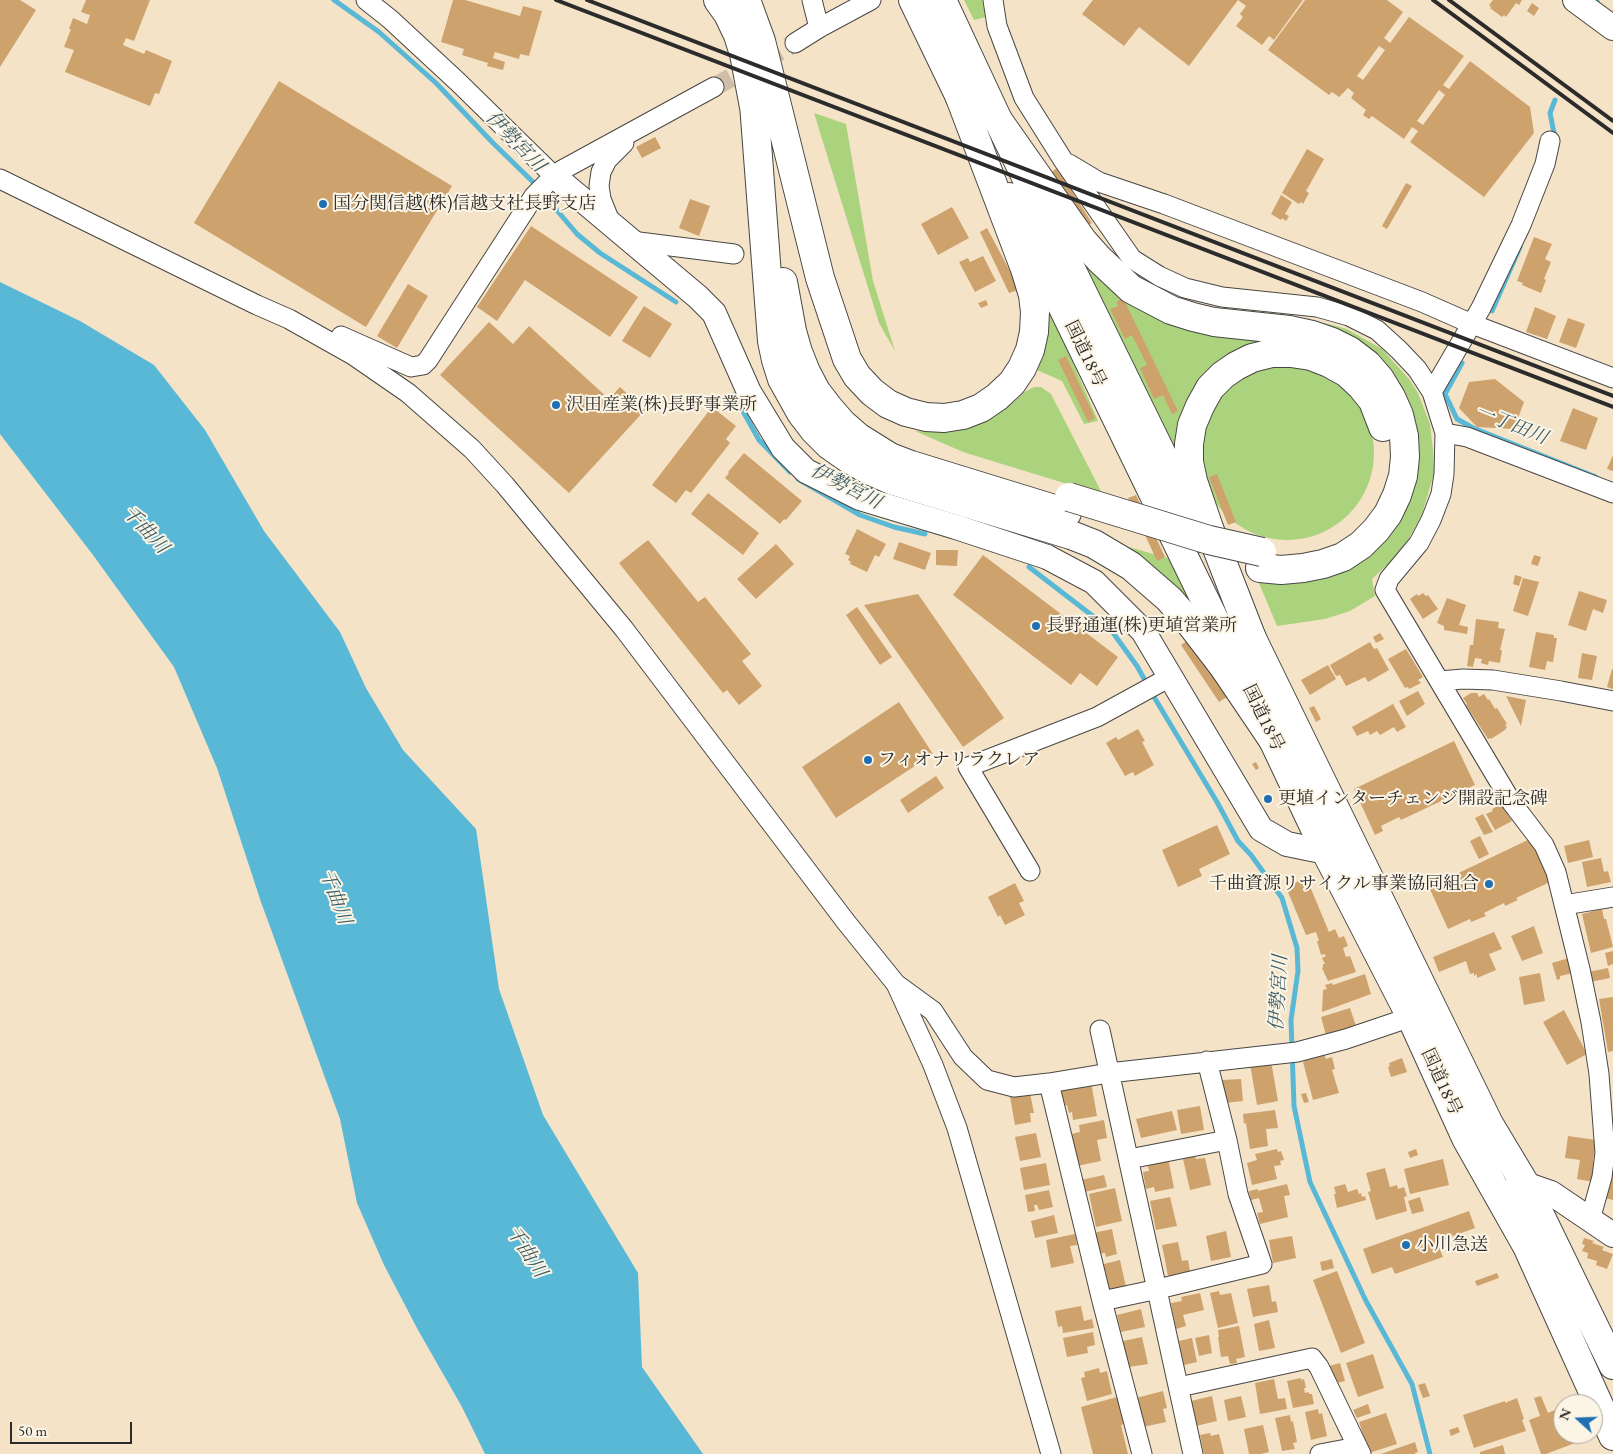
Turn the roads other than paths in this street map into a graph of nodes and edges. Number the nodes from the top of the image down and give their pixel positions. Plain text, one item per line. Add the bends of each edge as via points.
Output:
1 (366, 0) edge
2 (718, 0) edge
3 (746, 0) edge
4 (812, 0) edge
5 (871, 0) edge
6 (913, 0) edge
7 (942, 0) edge
8 (993, 0) edge
9 (1575, 0) edge
10 (819, 28) junction
11 (1613, 28) edge
12 (795, 44) tunnel mouth
13 (766, 62) junction
14 (714, 87) tunnel mouth
15 (959, 95) junction
16 (754, 104) junction
17 (998, 120) junction
18 (637, 130) junction
19 (1550, 141) dead end
20 (1063, 160) junction
21 (0, 179) edge
22 (544, 186) junction
23 (611, 224) junction
24 (631, 241) junction
25 (734, 254) dead end
26 (1472, 324) junction
27 (300, 326) junction
28 (1613, 378) edge
29 (1432, 392) junction
30 (1445, 433) junction
31 (1613, 493) edge
32 (1068, 505) junction
33 (1261, 560) junction
34 (1253, 641) junction
35 (1440, 681) junction
36 (1156, 684) junction
37 (1613, 701) edge
38 (1273, 740) junction
39 (1326, 852) junction
40 (1030, 871) dead end
41 (1613, 897) edge
42 (1564, 905) junction
43 (896, 984) junction
44 (1411, 1018) junction
45 (1100, 1030) dead end
46 (1207, 1061) junction
47 (1109, 1073) junction
48 (1606, 1076) edge
49 (1049, 1083) junction
50 (1227, 1140) junction
51 (1129, 1159) junction
52 (1525, 1184) junction
53 (1499, 1197) junction
54 (1590, 1220) junction
55 (1613, 1235) edge
56 (1558, 1251) junction
57 (1158, 1289) junction
58 (1102, 1301) junction
59 (1613, 1321) edge
60 (1613, 1365) edge
61 (1179, 1387) junction
62 (1613, 1436) edge
63 (1359, 1450) edge
64 (1051, 1454) edge
65 (1142, 1454) edge
66 (1193, 1454) edge
67 (1320, 1454) edge

1 - 22 street via 458,82
2 - 16 highway via 738,34
3 - 13 highway
4 - 10 street
5 - 10 street
6 - 15 highway, 国道18号
7 - 17 highway, 国道18号
8 - 20 street via 997,26 1024,98
9 - 11 street
10 - 12 street
13 - 15 highway via 820,278 847,359 872,392 888,404 926,417 963,415 997,397 1022,368 1034,332 1033,295 1025,269
13 - 32 highway via 804,307 815,352 834,389 861,418 895,442
14 - 18 street
15 - 38 highway, 国道18号
16 - 32 highway via 792,331 806,372 829,408 858,437 890,457 930,472
16 - 38 highway via 776,360 790,395 814,430 849,459 891,480 1071,535 1094,544 1131,566 1169,599 1190,623
17 - 33 highway via 1083,241 1131,289 1171,310 1193,317 1289,330 1332,342 1367,364 1391,397 1400,415 1406,457 1397,496 1380,525 1361,545 1323,564 1281,570
17 - 34 highway, 国道18号
18 - 22 street via 562,170
18 - 23 street via 607,160 601,172 601,199
19 - 26 street via 1545,164 1522,225
20 - 26 street via 1098,182 1174,207
20 - 29 street via 1138,263 1185,288 1222,296 1318,307 1349,316 1377,330 1399,350
21 - 27 street
22 - 23 street
22 - 27 street via 423,365 411,367 331,332
23 - 24 street
24 - 25 street
24 - 36 street via 714,313 749,392 783,448 806,471 860,498 1047,557 1094,582 1143,631
26 - 28 street
26 - 29 street
27 - 43 street via 353,355 408,393 472,449 505,485 624,628
29 - 30 street
30 - 31 street via 1467,436
30 - 35 street via 1441,494 1419,543 1389,579 1385,590
32 - 33 highway, bridge via 1209,540
33 - 34 highway via 1307,550 1342,535 1369,510 1384,474 1386,436 1372,401 1347,373 1330,362 1311,356 1272,353 1236,366 1210,388 1192,425 1189,462 1193,481
34 - 52 highway, 国道18号 via 1489,1124
35 - 37 street via 1493,680
35 - 42 street via 1512,803 1544,845 1556,872
36 - 39 street via 1261,829 1287,844
36 - 40 street via 1097,717 968,767
38 - 39 highway, 国道18号
39 - 44 highway, 国道18号
41 - 42 street
42 - 48 street
43 - 49 street via 933,1011 963,1058 987,1080 1014,1086
43 - 64 street via 958,1128
44 - 46 street via 1292,1053
44 - 53 highway, 国道18号 via 1466,1138
45 - 47 street
46 - 47 street
46 - 50 street
47 - 49 street
47 - 51 street
48 - 54 street via 1605,1153
49 - 58 street
50 - 51 street
50 - 57 street via 1238,1194 1262,1264
51 - 57 street
52 - 53 street
52 - 54 street via 1551,1193
52 - 56 highway, 国道18号
53 - 62 highway, 国道18号 via 1527,1246
54 - 55 street
56 - 59 highway via 1604,1302
56 - 60 highway, 国道18号
57 - 58 street
57 - 61 street
58 - 65 street
61 - 63 street via 1312,1358
61 - 66 street
63 - 67 street

